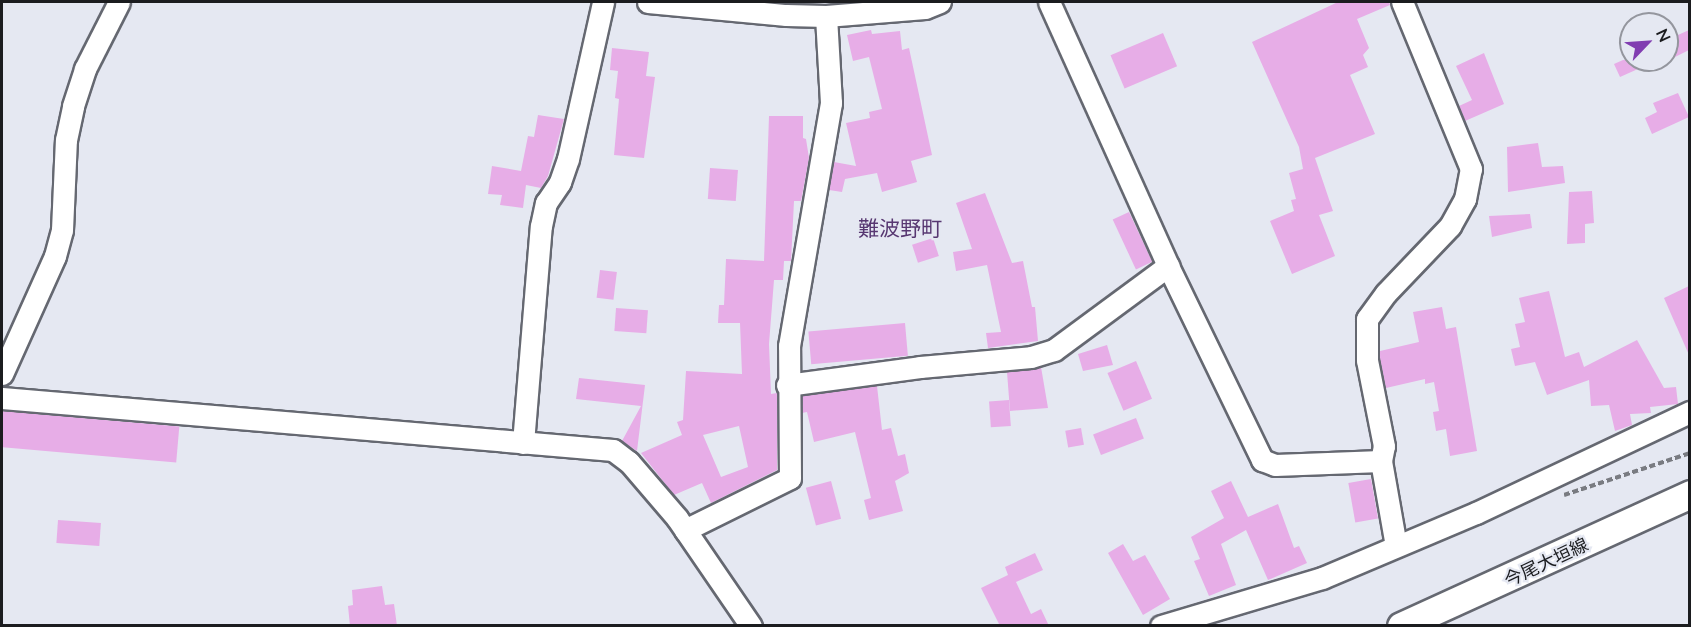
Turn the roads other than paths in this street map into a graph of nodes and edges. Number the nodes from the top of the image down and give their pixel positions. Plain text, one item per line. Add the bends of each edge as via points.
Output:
1 (118, 2) edge
2 (603, 2) edge
3 (648, 2) edge
4 (940, 2) edge
5 (1049, 2) edge
6 (1402, 2) edge
7 (698, 4) edge
8 (826, 16) junction
9 (1168, 266) junction
10 (2, 374) edge
11 (787, 385) junction
12 (2, 398) edge
13 (1689, 412) edge
14 (523, 443) junction
15 (1382, 461) junction
16 (1689, 494) edge
17 (685, 530) junction
18 (1396, 546) junction
19 (751, 626) edge
20 (1161, 626) edge
21 (1401, 626) edge

1 - 10 street via 73,106 66,140 62,230 55,256
2 - 14 street via 568,159 560,182 546,203 541,226
3 - 7 street
4 - 8 street via 925,8
5 - 9 street
6 - 15 street via 1471,169 1465,199 1450,226 1386,292 1367,319 1367,360 1384,446
7 - 8 street
8 - 11 street via 831,103 789,346
9 - 11 street via 1054,350 1031,357
9 - 15 street via 1262,460 1275,465
11 - 17 street via 789,478
12 - 14 street
13 - 18 street via 1476,513
14 - 17 street via 613,450 629,462
15 - 18 street
16 - 21 main road, 今尾大垣線
17 - 19 street
18 - 20 street via 1322,578

